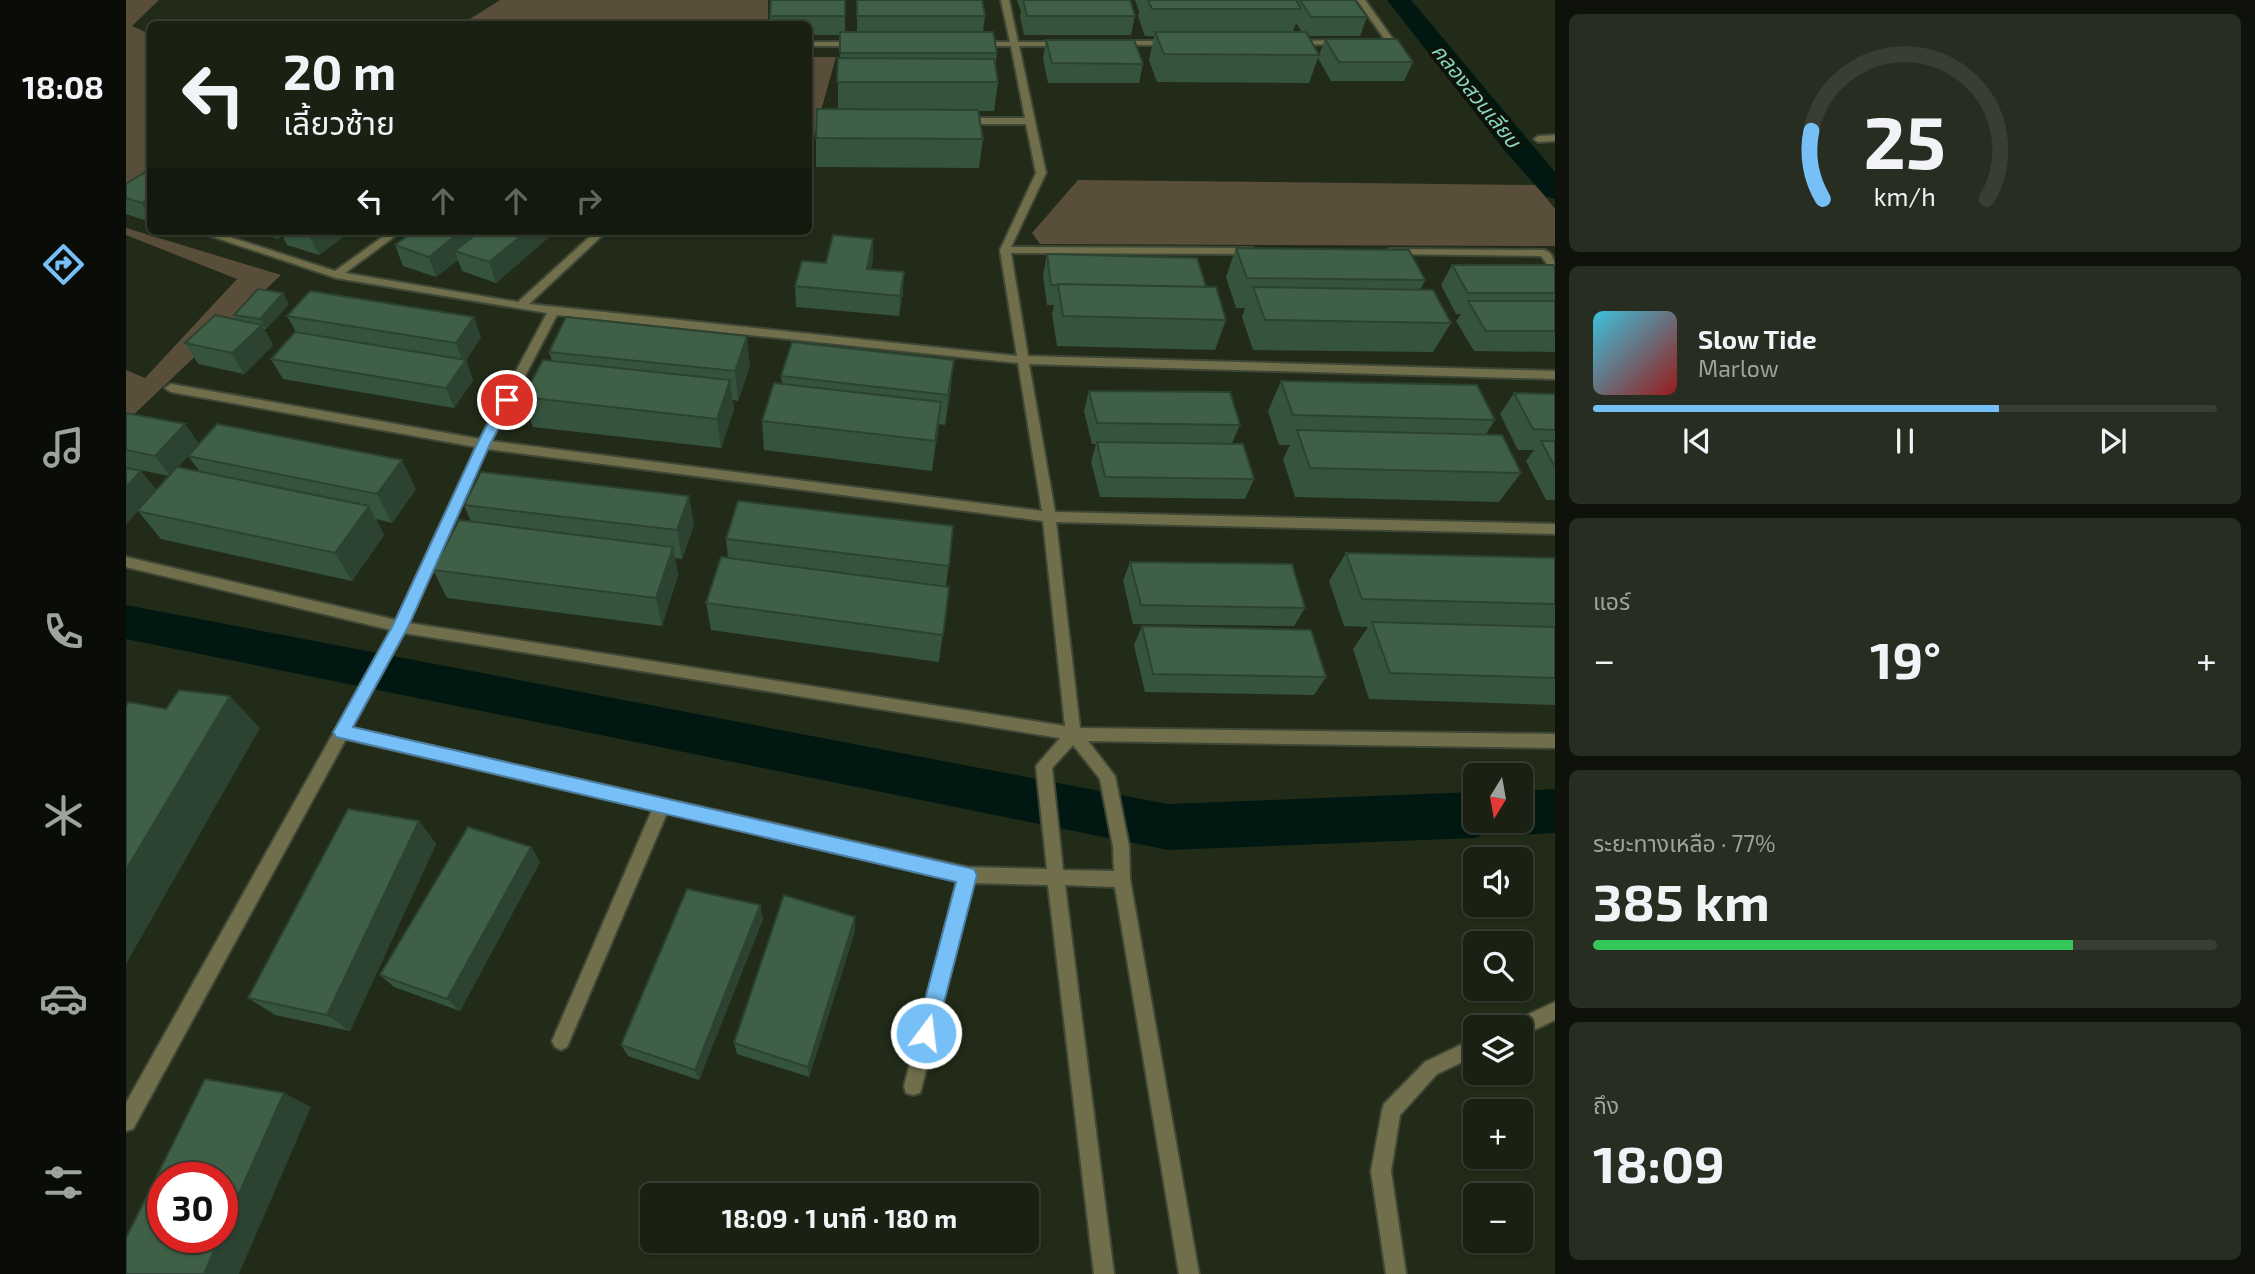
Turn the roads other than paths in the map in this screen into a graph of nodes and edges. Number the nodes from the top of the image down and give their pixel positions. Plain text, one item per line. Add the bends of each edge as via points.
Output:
1 (1004, 0) edge
2 (1361, 0) edge
3 (1377, 42) edge
4 (1111, 43) edge
5 (1181, 43) edge
6 (1279, 43) edge
7 (1349, 43) edge
8 (812, 44) edge
9 (863, 44) edge
10 (972, 44) edge
11 (1014, 44) junction
12 (1069, 44) edge
13 (951, 121) edge
14 (1030, 121) junction
15 (1555, 138) edge
16 (1538, 139) dead end
17 (213, 235) edge
18 (392, 235) edge
19 (599, 235) edge
20 (1005, 250) junction
21 (1268, 251) edge
22 (1378, 252) edge
23 (1555, 267) edge
24 (337, 275) junction
25 (520, 306) junction
26 (554, 311) junction
27 (1024, 360) junction
28 (1555, 375) edge
29 (171, 388) dead end
30 (484, 444) junction
31 (1049, 517) junction
32 (1555, 529) edge
33 (126, 562) edge
34 (400, 627) junction
35 (342, 732) junction
36 (1073, 734) junction
37 (1555, 741) edge
38 (662, 806) junction
39 (967, 875) junction
40 (1057, 876) junction
41 (1122, 878) junction
42 (1555, 1011) edge
43 (1533, 1021) edge
44 (561, 1041) dead end
45 (1463, 1053) edge
46 (913, 1086) dead end
47 (126, 1122) edge
48 (1104, 1274) edge
49 (1189, 1274) edge
50 (1396, 1274) edge

1 - 11 street
2 - 3 street via 1391,42
4 - 5 street
6 - 7 street
8 - 9 street
10 - 11 street
11 - 12 street
11 - 14 street
13 - 14 street
14 - 20 street via 1041,173
15 - 16 street
17 - 24 street
18 - 24 street
19 - 25 street
20 - 21 street
20 - 27 street
22 - 23 street via 1544,253
24 - 25 street
25 - 26 street
26 - 27 street
26 - 30 street
27 - 28 street
27 - 31 street
29 - 30 street
30 - 31 street
30 - 34 street
31 - 32 street
31 - 36 street
33 - 34 street
34 - 35 street
34 - 36 street
35 - 38 street
35 - 47 street
36 - 37 street
36 - 40 street via 1044,766
36 - 41 street via 1107,776 1121,846
38 - 39 street
38 - 44 street
39 - 40 street
39 - 46 street
40 - 41 street
40 - 48 street
41 - 49 street
42 - 43 street
45 - 50 street via 1431,1068 1391,1111 1381,1171

